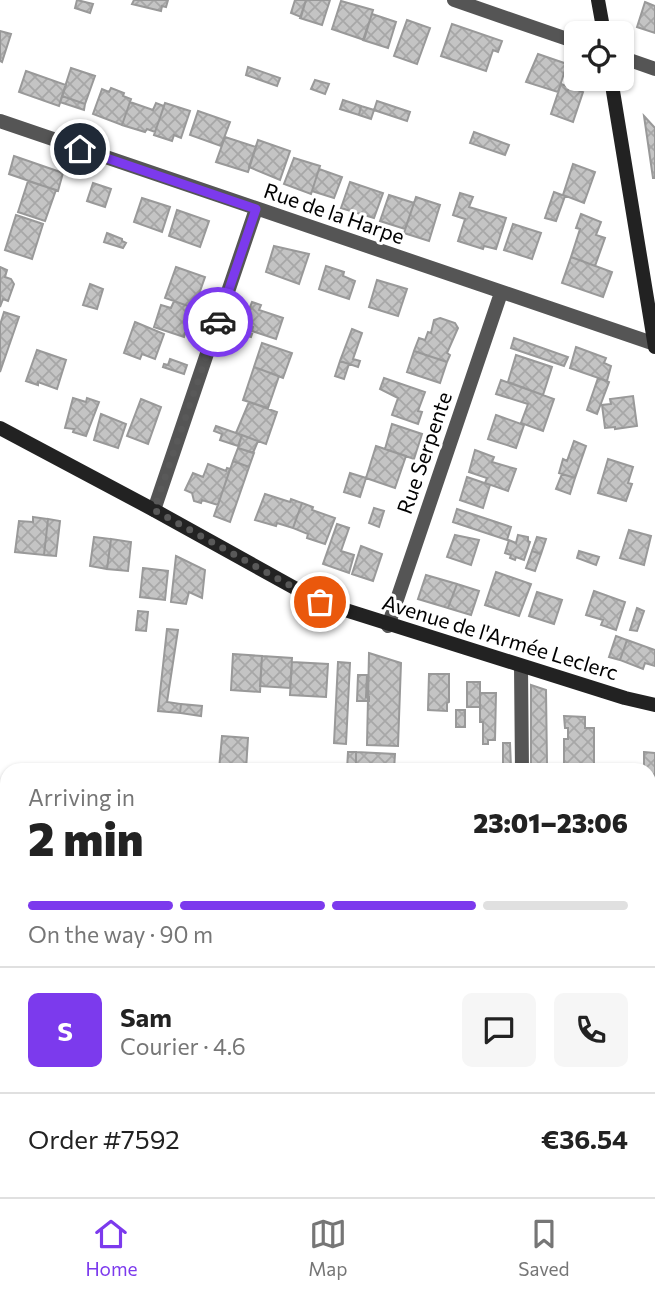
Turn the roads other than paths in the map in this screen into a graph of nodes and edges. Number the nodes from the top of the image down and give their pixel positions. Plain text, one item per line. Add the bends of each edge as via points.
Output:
1 (454, 0) edge
2 (598, 0) edge
3 (602, 21) edge
4 (564, 38) edge
5 (634, 62) edge
6 (655, 69) edge
7 (613, 91) edge
8 (1, 125) edge
9 (256, 209) junction
10 (501, 293) junction
11 (655, 345) edge
12 (0, 428) edge
13 (154, 510) junction
14 (388, 626) junction
15 (521, 666) junction
16 (655, 705) edge
17 (522, 763) edge

1 - 4 street
2 - 3 street
5 - 6 street
7 - 11 street
8 - 9 street, Rue de la Harpe
9 - 10 street, Rue de la Harpe
9 - 13 street
10 - 11 street, Rue de la Harpe
10 - 14 street, Rue Serpente
12 - 13 street, Avenue de l'Armée Leclerc
13 - 14 street, Avenue de l'Armée Leclerc via 320,602
14 - 15 street, Avenue de l'Armée Leclerc
15 - 16 street, Avenue de l'Armée Leclerc
15 - 17 street

